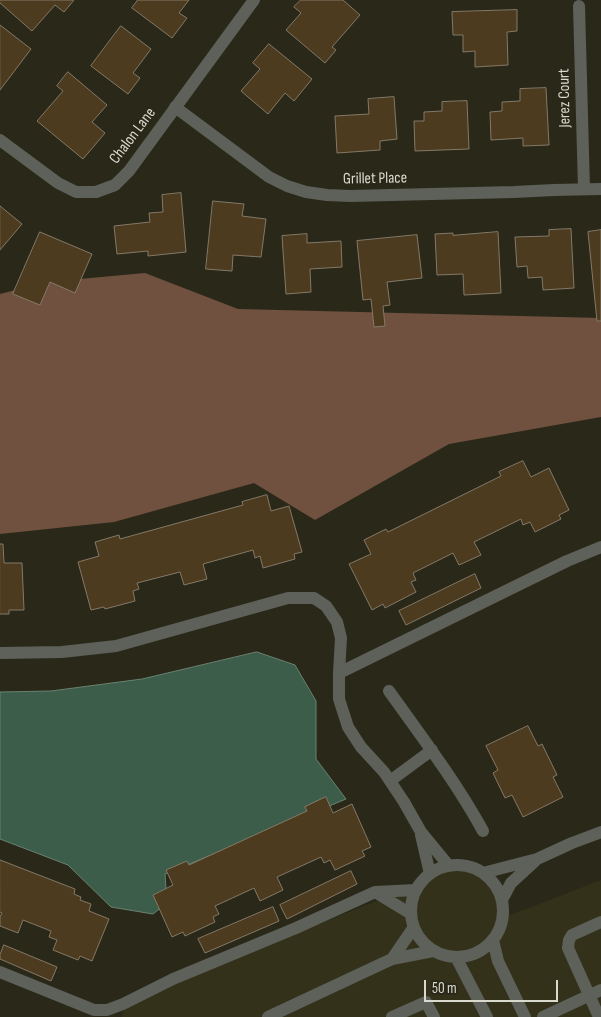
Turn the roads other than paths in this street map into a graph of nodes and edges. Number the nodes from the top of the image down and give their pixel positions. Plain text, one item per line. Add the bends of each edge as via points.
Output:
1 (254, 0) edge
2 (579, 6) dead end
3 (175, 107) junction
4 (0, 140) edge
5 (584, 189) junction
6 (601, 189) edge
7 (601, 546) edge
8 (0, 653) edge
9 (339, 672) junction
10 (389, 692) dead end
11 (432, 750) junction
12 (390, 781) junction
13 (484, 831) dead end
14 (421, 832) junction
15 (601, 832) edge
16 (537, 859) junction
17 (449, 866) junction
18 (483, 873) junction
19 (430, 874) junction
20 (416, 890) junction
21 (375, 892) junction
22 (502, 900) junction
23 (411, 914) junction
24 (601, 922) edge
25 (414, 927) junction
26 (493, 940) junction
27 (433, 951) junction
28 (456, 957) junction
29 (392, 959) junction
30 (0, 972) edge
31 (601, 990) edge
32 (589, 995) junction
33 (268, 1017) edge
34 (392, 1017) edge
35 (434, 1017) edge
36 (487, 1017) edge
37 (525, 1017) edge
38 (543, 1017) edge
39 (600, 1017) edge

1 - 3 street, Chalon Lane
2 - 5 street, Jerez Court
3 - 4 street, Chalon Lane via 129,171 115,185 96,192 76,192 58,183
3 - 5 street, Grillet Place via 269,177 306,192 350,196
5 - 6 street, Grillet Place
7 - 9 street
8 - 9 street via 62,652 116,646 288,598 314,598 326,606 337,622 341,638
9 - 12 street via 339,699 348,727 360,747
10 - 11 street
11 - 12 street
11 - 13 street
12 - 14 street
14 - 17 street
14 - 19 street
15 - 16 street
16 - 18 street
16 - 22 street via 512,883
17 - 18 street via 467,866
17 - 19 street
18 - 22 street via 492,881
19 - 20 street
20 - 21 street
20 - 23 street
21 - 23 street
21 - 30 street via 173,978 107,1010 94,1010
22 - 26 street via 500,928
23 - 25 street
24 - 32 street via 572,935 569,940 568,948
25 - 27 street
25 - 29 street
26 - 28 street via 470,956
26 - 37 street via 498,962
27 - 28 street
27 - 29 street
28 - 36 street
29 - 33 street
31 - 32 street
32 - 38 street
32 - 39 street
34 - 35 street via 426,1002

